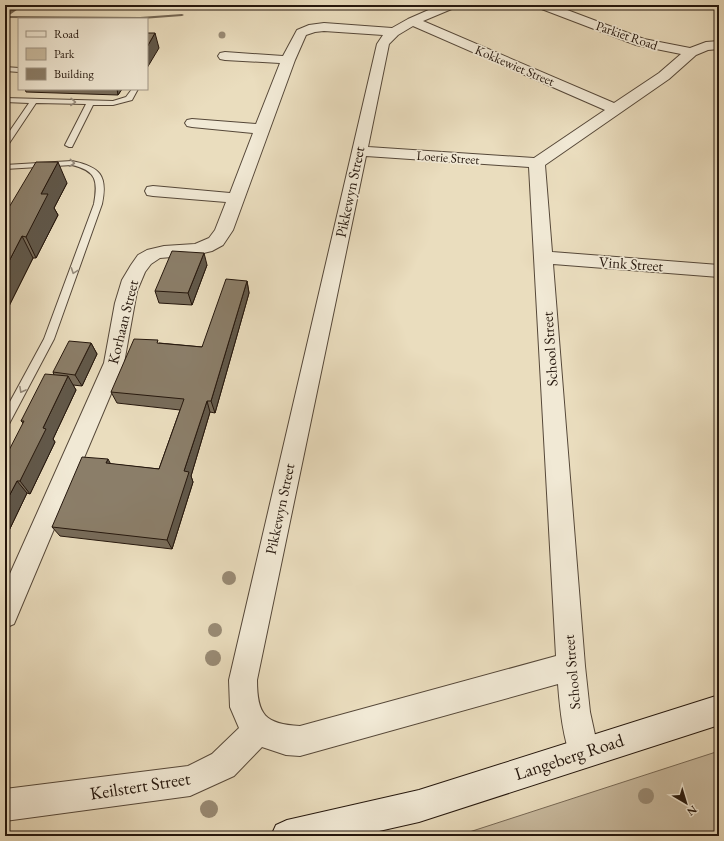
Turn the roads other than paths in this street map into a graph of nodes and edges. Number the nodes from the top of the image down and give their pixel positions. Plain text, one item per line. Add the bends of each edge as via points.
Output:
1 (450, 5) edge
2 (543, 5) edge
3 (414, 22) junction
4 (393, 32) junction
5 (719, 45) edge
6 (690, 52) junction
7 (225, 56) dead end
8 (288, 60) junction
9 (5, 69) edge
10 (18, 70) edge
11 (133, 90) edge
12 (5, 100) edge
13 (34, 102) junction
14 (90, 103) junction
15 (615, 109) junction
16 (192, 123) dead end
17 (261, 129) junction
18 (5, 143) edge
19 (69, 145) dead end
20 (359, 151) junction
21 (537, 163) junction
22 (5, 166) edge
23 (152, 191) dead end
24 (236, 198) junction
25 (543, 257) junction
26 (719, 270) edge
27 (5, 421) edge
28 (5, 615) edge
29 (571, 666) junction
30 (719, 710) edge
31 (258, 730) junction
32 (584, 753) junction
33 (5, 805) edge
34 (419, 806) junction
35 (287, 836) edge
36 (355, 836) edge

1 - 3 street
2 - 6 street, Parkiet Road via 641,42
3 - 4 street
3 - 15 street, Kokkewiet Street
4 - 8 street, Korhaan Street via 313,28 299,35
4 - 20 street, Pikkewyn Street via 383,44
5 - 6 street via 706,46
6 - 15 street via 664,76
7 - 8 street
8 - 17 street, Korhaan Street
9 - 10 lane
11 - 14 lane via 129,98 121,101
12 - 13 lane
13 -> 14 lane
13 - 18 lane
14 - 19 lane
15 - 21 street
16 - 17 street
17 - 24 street, Korhaan Street
20 - 21 street, Loerie Street
20 - 31 street, Pikkewyn Street via 243,680 244,707
21 - 25 street, School Street
22 -> 27 lane via 81,164 94,171 101,183 98,204 49,339
23 - 24 street
24 - 28 street, Korhaan Street via 224,230 215,242 198,249 171,250 152,255 137,268 132,277 125,300 120,341 114,364
25 - 26 street, Vink Street
25 - 29 street, School Street
29 - 31 street via 300,741 285,741
29 - 32 street, School Street via 575,712
30 - 32 street, Langeberg Road
31 - 33 street, Keilstert Street via 222,765 190,781
32 - 34 street, Langeberg Road
34 - 35 street, Langeberg Road
34 - 36 street, Langeberg Road

